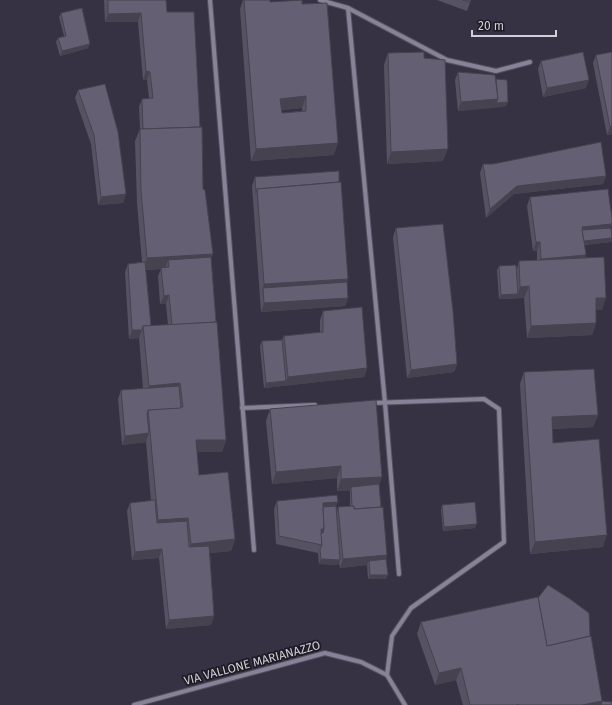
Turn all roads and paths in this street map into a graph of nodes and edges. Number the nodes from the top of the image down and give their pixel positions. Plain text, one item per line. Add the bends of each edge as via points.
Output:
1 (210, 0) edge
2 (320, 0) edge
3 (348, 8) junction
4 (530, 62) dead end
5 (369, 403) edge
6 (385, 403) junction
7 (322, 405) edge
8 (242, 408) junction
9 (254, 550) dead end
10 (399, 574) dead end
11 (387, 675) junction
12 (134, 705) edge
13 (404, 705) edge

1 - 8 street
2 - 3 street
3 - 4 street via 448,60 496,71
3 - 6 street
5 - 6 street
6 - 10 street
6 - 11 street via 484,399 499,409 504,542 411,608 392,636
7 - 8 street
8 - 9 street
11 - 12 street, VIA VALLONE MARIANAZZO via 361,662 326,653
11 - 13 street

